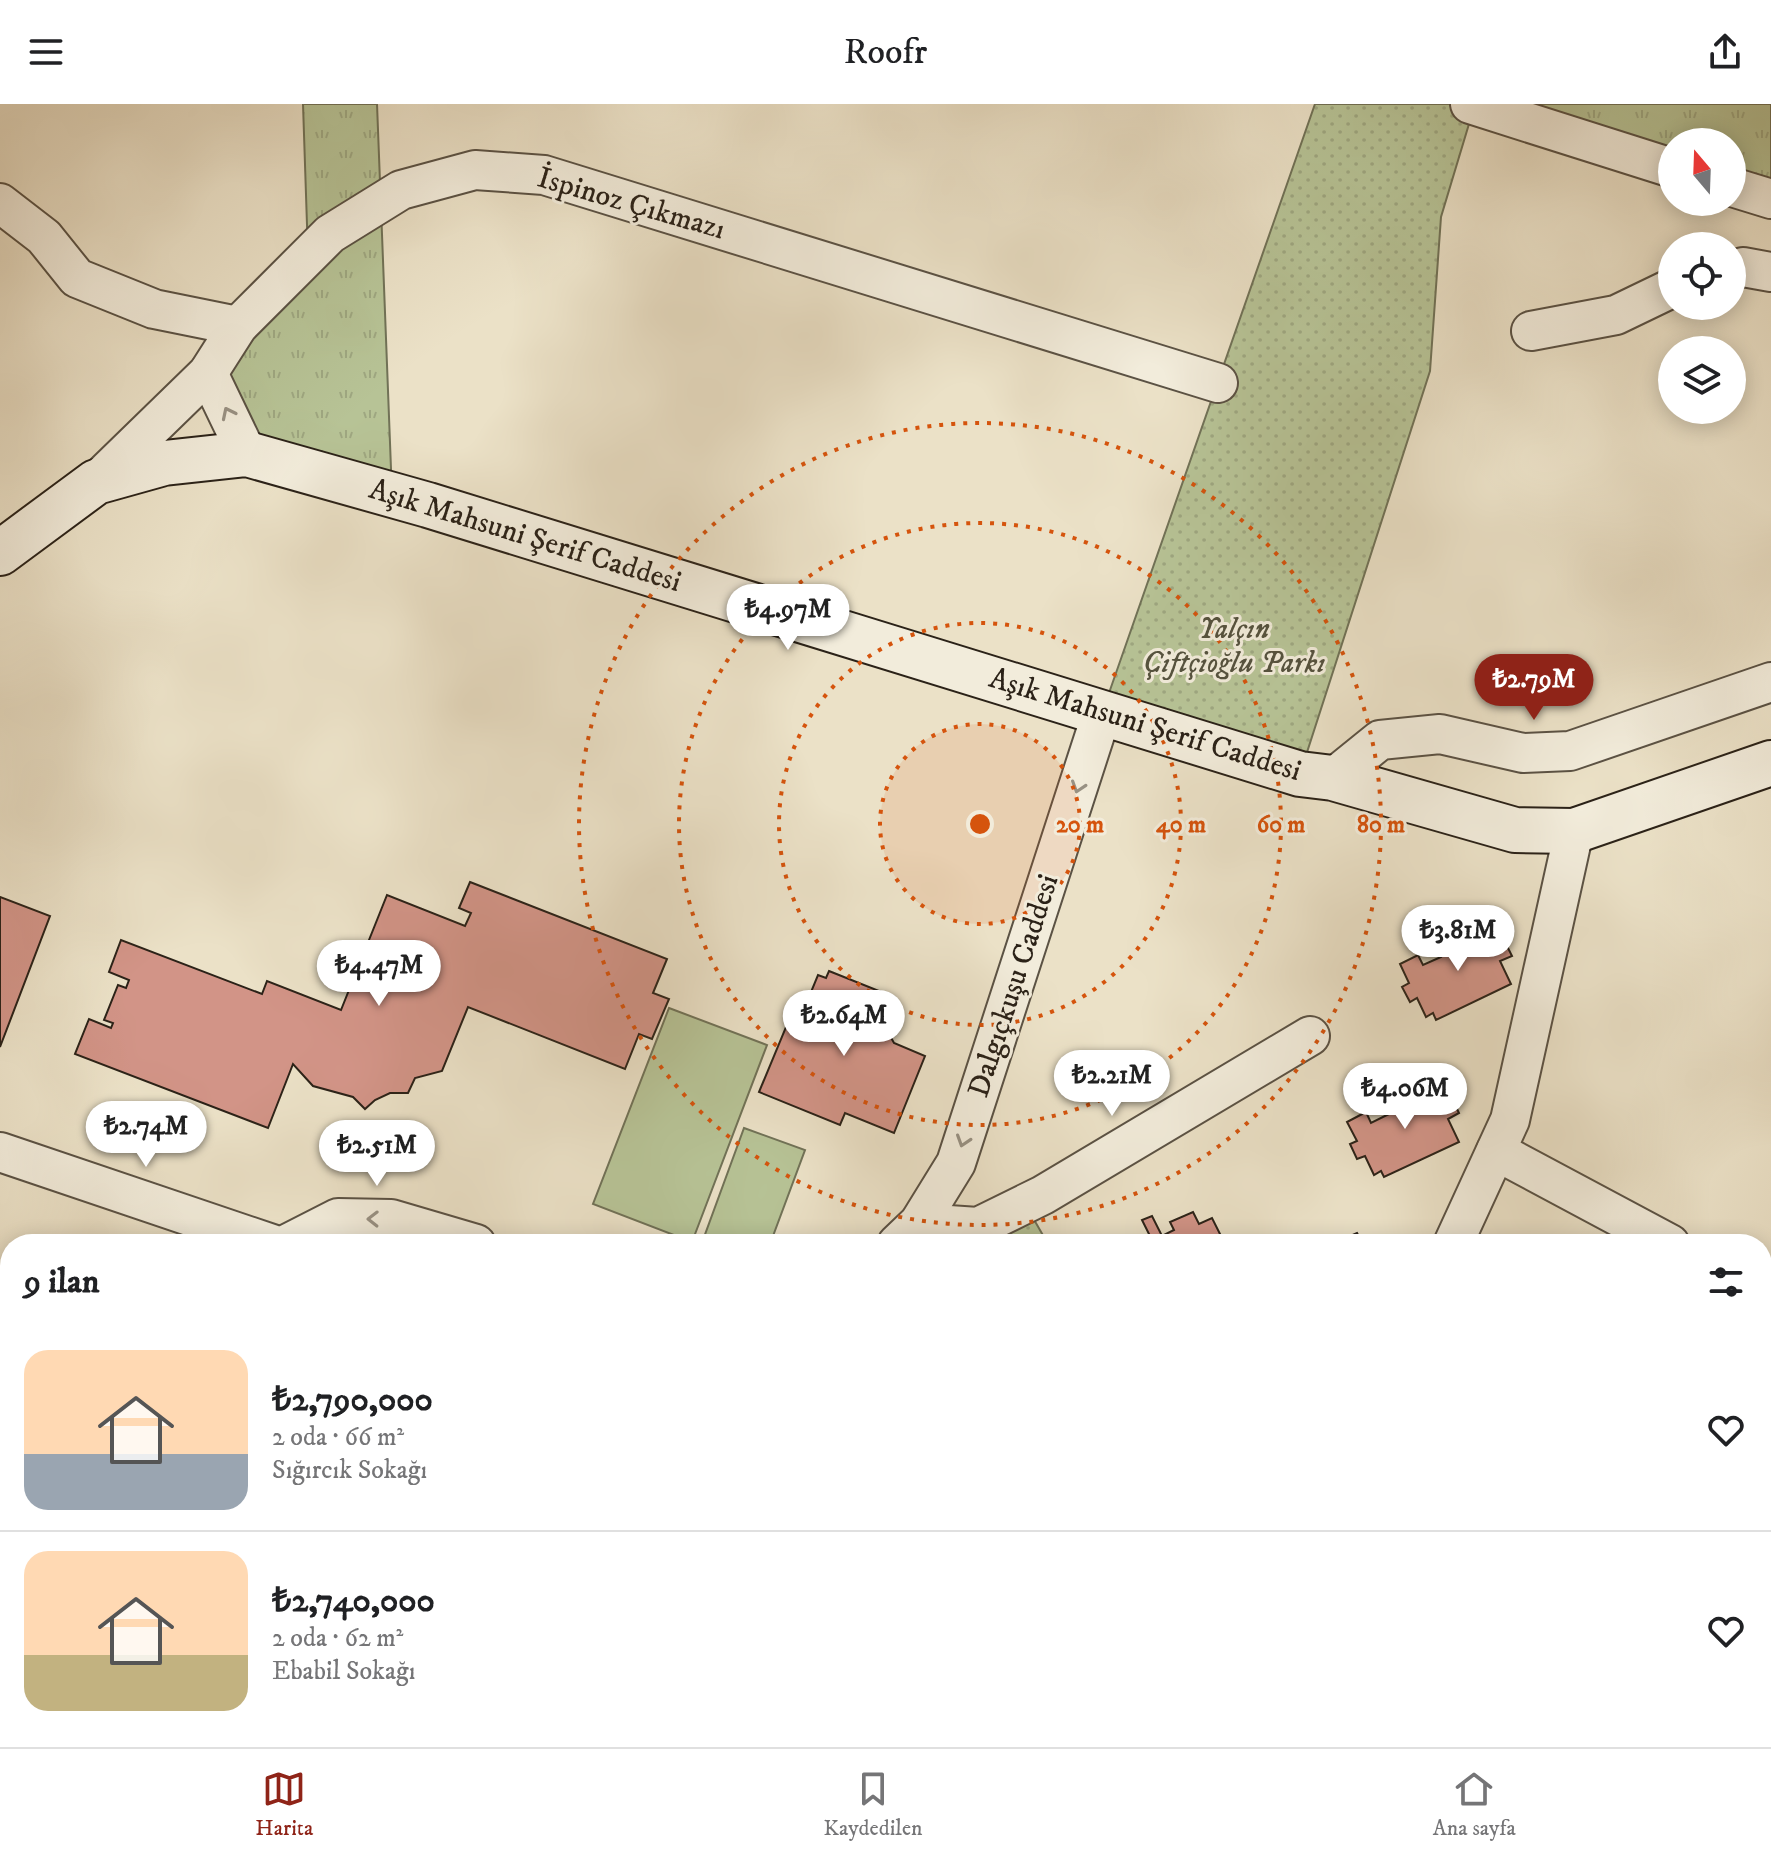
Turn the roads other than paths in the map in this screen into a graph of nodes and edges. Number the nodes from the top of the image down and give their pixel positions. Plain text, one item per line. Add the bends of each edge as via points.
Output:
1 (1474, 104) edge
2 (1658, 163) edge
3 (1746, 191) edge
4 (1771, 199) edge
5 (0, 203) edge
6 (1746, 268) edge
7 (1771, 272) edge
8 (1658, 295) edge
9 (238, 326) junction
10 (1531, 331) dead end
11 (208, 373) junction
12 (1218, 383) dead end
13 (247, 454) junction
14 (96, 482) junction
15 (0, 553) edge
16 (1771, 682) edge
17 (1102, 713) junction
18 (1771, 763) edge
19 (1333, 778) junction
20 (1574, 831) junction
21 (1310, 1036) dead end
22 (1496, 1151) junction
23 (0, 1152) edge
24 (242, 1234) edge
25 (307, 1234) edge
26 (442, 1234) edge
27 (908, 1234) edge
28 (1458, 1234) edge
29 (1651, 1234) edge

1 - 2 street
3 - 4 street
5 - 9 street via 44,237 77,278 154,309
6 - 7 street
8 - 10 street via 1616,315
9 - 11 street, İspinoz Çıkmazı
9 - 12 street, İspinoz Çıkmazı via 330,234 401,190 475,170 544,175
13 -> 11 street
11 - 14 street, İspinoz Çıkmazı
13 - 14 street, Aşık Mahsuni Şerif Caddesi via 164,463
13 - 17 street, Aşık Mahsuni Şerif Caddesi
14 - 15 street, Aşık Mahsuni Şerif Caddesi
16 - 19 street via 1570,751 1523,753 1440,734 1380,740
17 - 19 street, Aşık Mahsuni Şerif Caddesi via 1300,774
17 -> 27 street, Dalgıçkuşu Caddesi via 956,1163
18 - 20 street
19 - 20 street, Aşık Mahsuni Şerif Caddesi via 1515,830
20 - 22 street via 1510,1120
21 - 27 street via 1043,1195 978,1227
22 - 28 street
22 - 29 street
23 - 24 street
26 -> 25 street via 391,1219 338,1218

